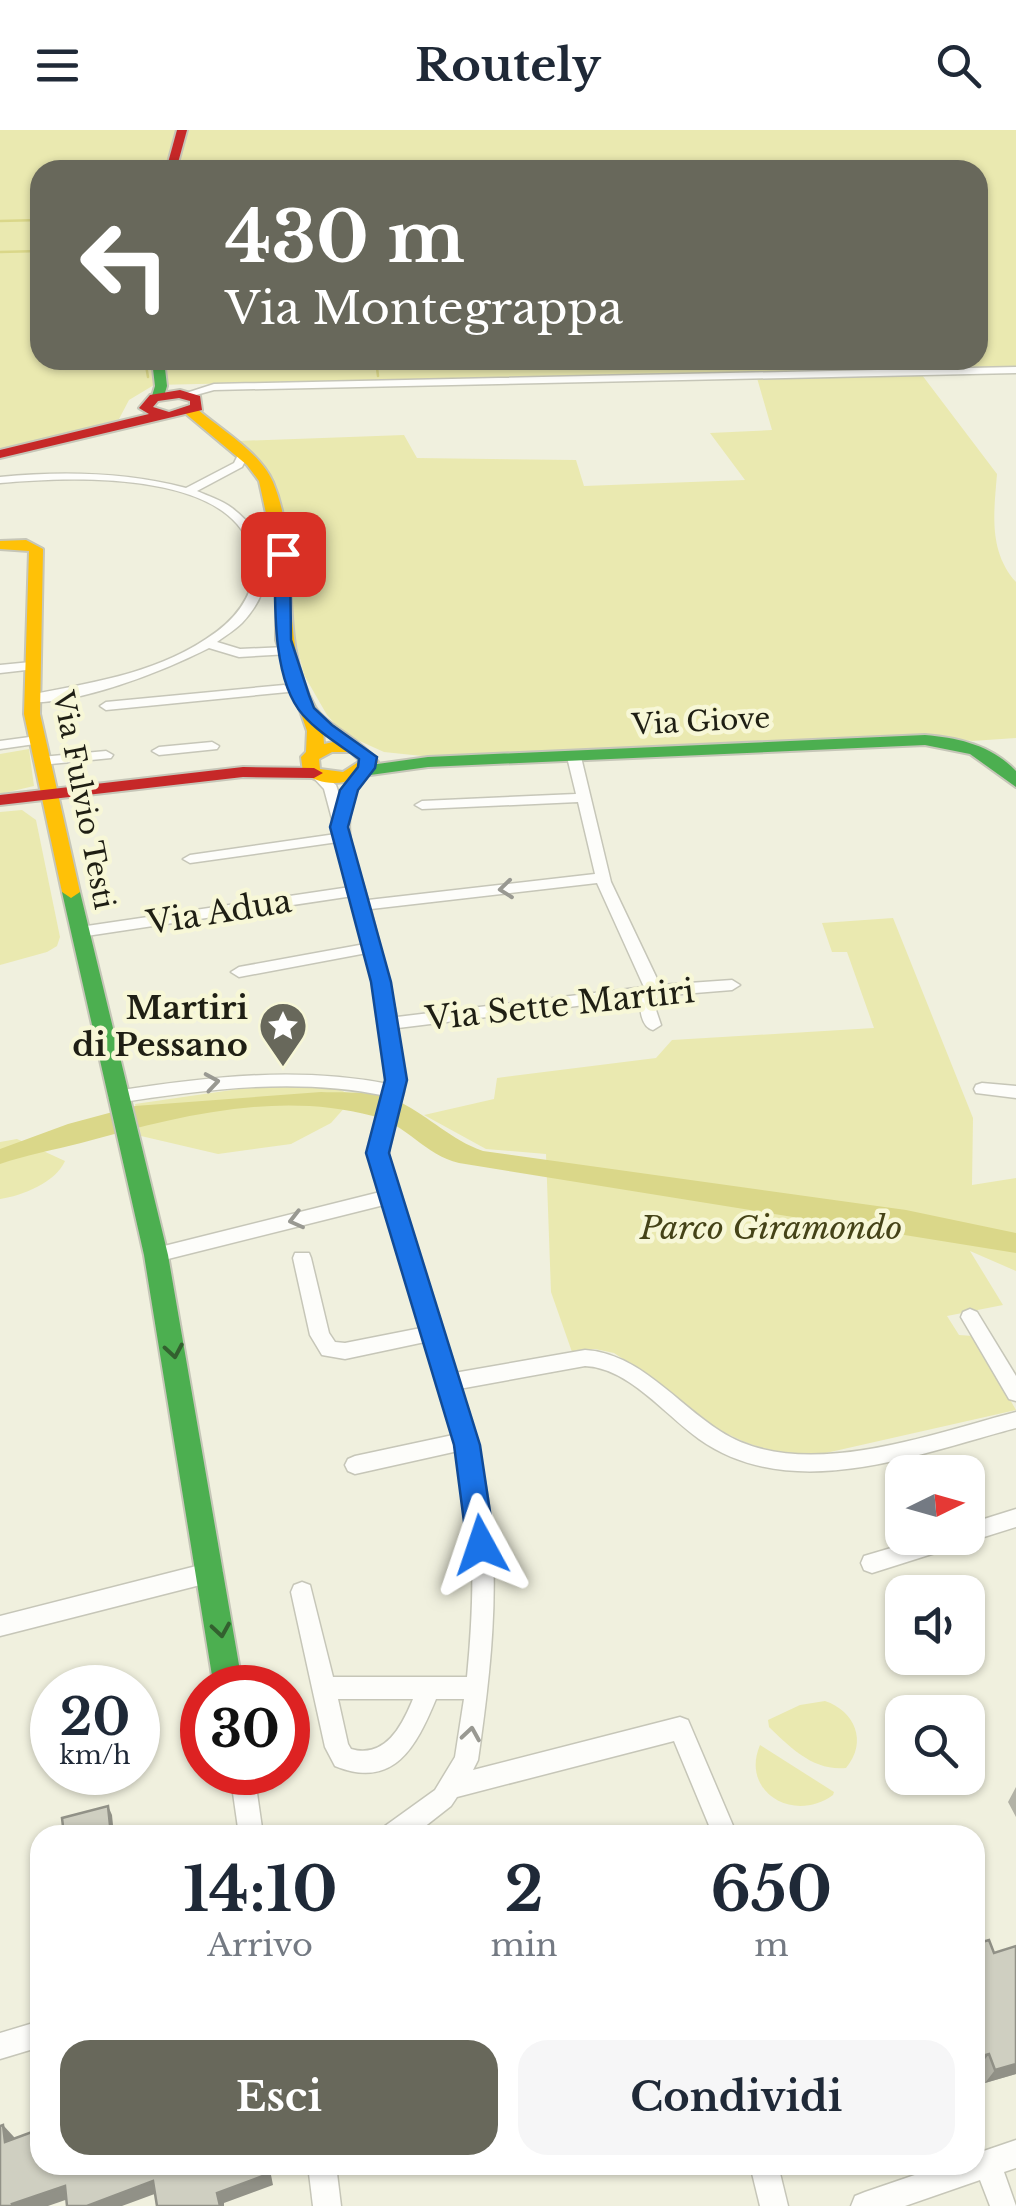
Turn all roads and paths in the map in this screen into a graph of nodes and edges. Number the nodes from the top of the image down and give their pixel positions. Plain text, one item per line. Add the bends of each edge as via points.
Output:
1 (182, 130) edge
2 (174, 160) edge
3 (1016, 370) edge
4 (171, 400) edge
5 (0, 454) edge
6 (244, 456) junction
7 (0, 480) edge
8 (186, 492) junction
9 (0, 545) edge
10 (207, 642) junction
11 (286, 651) junction
12 (30, 666) junction
13 (0, 669) edge
14 (138, 675) junction
15 (284, 689) dead end
16 (30, 699) junction
17 (159, 701) junction
18 (106, 706) dead end
19 (307, 710) junction
20 (0, 746) edge
21 (212, 746) dead end
22 (184, 748) junction
23 (39, 751) junction
24 (159, 751) dead end
25 (106, 755) dead end
26 (574, 757) junction
27 (361, 761) junction
28 (314, 764) junction
29 (185, 779) junction
30 (1016, 782) edge
31 (49, 794) junction
32 (584, 798) junction
33 (0, 800) edge
34 (422, 805) dead end
35 (341, 832) junction
36 (190, 859) dead end
37 (602, 878) junction
38 (359, 898) junction
39 (80, 932) junction
40 (373, 947) junction
41 (240, 972) dead end
42 (732, 985) dead end
43 (653, 991) junction
44 (388, 1024) junction
45 (653, 1025) dead end
46 (982, 1089) dead end
47 (396, 1092) junction
48 (1016, 1092) edge
49 (117, 1102) junction
50 (391, 1196) junction
51 (156, 1255) junction
52 (302, 1258) dead end
53 (970, 1317) dead end
54 (432, 1333) junction
55 (446, 1383) junction
56 (1016, 1393) edge
57 (1016, 1420) edge
58 (466, 1441) junction
59 (355, 1465) dead end
60 (1016, 1518) edge
61 (985, 1528) edge
62 (898, 1555) edge
63 (872, 1563) dead end
64 (212, 1572) junction
65 (302, 1592) dead end
66 (0, 1626) edge
67 (226, 1665) edge
68 (323, 1688) junction
69 (428, 1688) junction
70 (477, 1688) junction
71 (451, 1787) junction
72 (246, 1795) edge
73 (250, 1825) edge
74 (409, 1825) edge
75 (721, 1825) edge
76 (30, 2037) edge
77 (0, 2046) edge
78 (1016, 2154) edge
79 (987, 2164) joint
80 (323, 2175) edge
81 (766, 2175) edge
82 (955, 2175) edge
83 (327, 2206) edge
84 (774, 2206) edge
85 (865, 2206) edge
86 (1004, 2206) edge

1 - 2 street
3 - 4 street via 214,388
4 - 5 street
4 - 6 street
6 - 8 street
6 - 11 street via 266,482 282,550
7 - 8 street via 94,475
8 - 10 street via 240,522 262,558 249,604
9 - 12 street, Via Fulvio Testi via 36,549
10 - 11 street via 239,653
10 - 14 street
11 - 19 street
12 - 13 street
12 - 16 street, Via Fulvio Testi
14 - 16 street
14 - 17 street
15 - 17 street
16 - 23 street, Via Fulvio Testi
17 - 18 street
19 - 27 street
19 - 28 street via 316,735
20 - 23 street
21 - 22 street
22 - 24 street
22 - 29 street
23 - 25 street
23 - 31 street, Via Fulvio Testi
26 - 27 street, Via Giove
26 - 30 street, Via Giove via 926,740 976,750 1001,763
26 - 32 street
27 - 28 street via 335,779
27 - 28 street via 340,744
27 - 35 street
28 - 29 street
28 - 35 street via 331,788
29 - 31 street
31 - 33 street
31 - 39 street, Via Fulvio Testi
32 - 34 street
32 - 37 street
35 - 36 street
35 - 38 street
37 -> 38 street, Via Adua
37 - 43 street
38 - 39 street, Via Adua
38 - 40 street
39 - 49 street, Via Fulvio Testi
40 - 41 street
40 - 44 street
42 - 43 street, Via Sette Martiri
43 - 44 street, Via Sette Martiri
43 - 45 street via 647,1007
44 - 47 street
46 - 48 street
49 -> 47 street via 254,1078 332,1079
47 - 50 street via 378,1153
49 - 51 street, Via Fulvio Testi
50 -> 51 street
50 - 54 street
51 -> 64 street, Via Fulvio Testi
52 - 54 street via 329,1349
53 - 56 street
54 - 55 street
55 - 57 street via 604,1359 725,1446 789,1464 832,1462
55 - 58 street
58 - 59 street
58 - 70 street via 480,1531
60 - 61 street
62 - 63 street
64 - 66 street
64 -> 67 street, Via Fulvio Testi
65 - 68 street
68 - 69 street
68 - 69 street via 339,1752 354,1763 402,1746
69 - 70 street
71 -> 70 street via 470,1746
71 - 74 street
71 - 75 street via 680,1728
72 - 73 street
76 - 77 street
78 - 79 street
79 - 86 street
80 - 83 street
81 - 84 street
82 - 85 street

